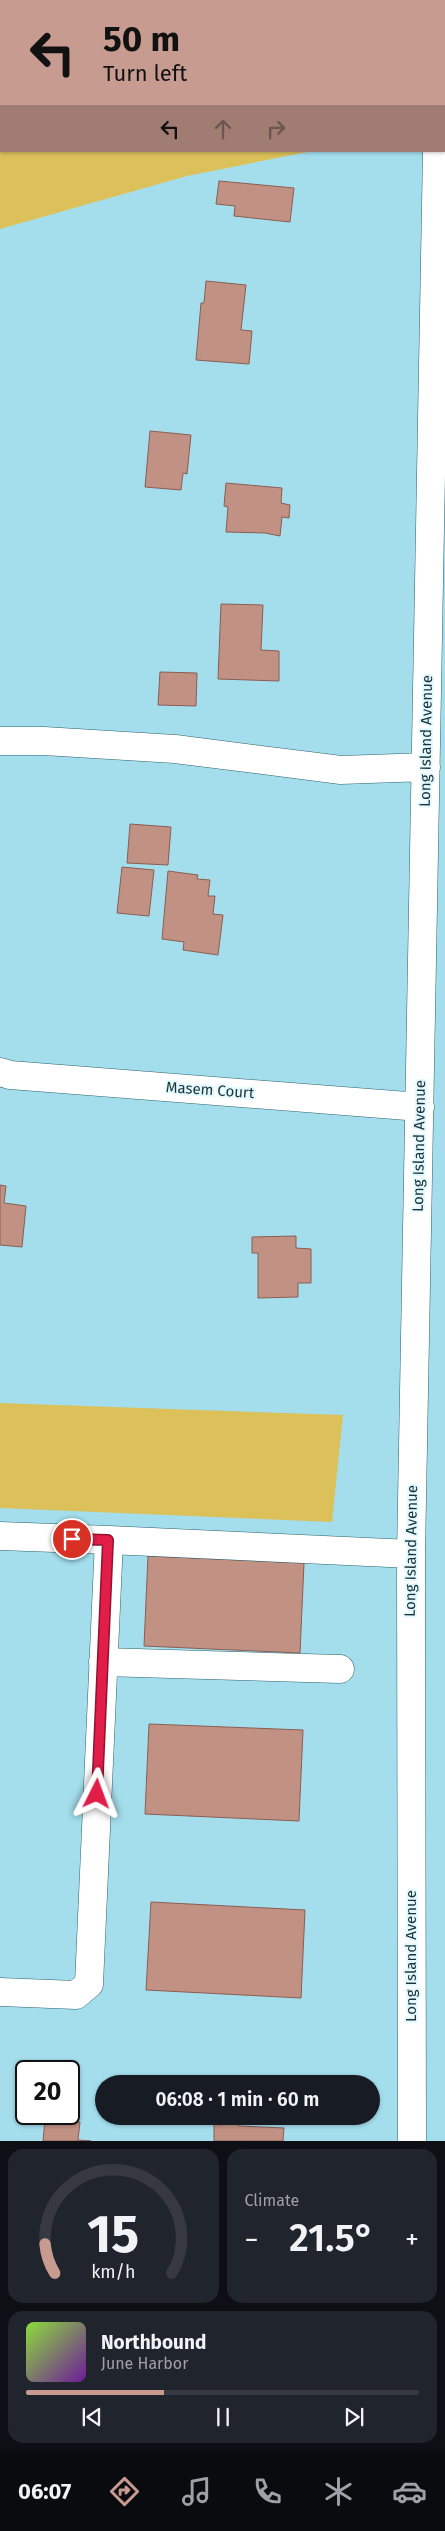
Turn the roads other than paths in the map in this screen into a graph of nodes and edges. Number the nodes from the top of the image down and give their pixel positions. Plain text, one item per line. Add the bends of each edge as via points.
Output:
1 (437, 152) edge
2 (0, 742) edge
3 (426, 767) junction
4 (0, 1072) edge
5 (420, 1107) junction
6 (0, 1536) edge
7 (108, 1540) junction
8 (411, 1554) junction
9 (103, 1662) junction
10 (340, 1670) dead end
11 (0, 1992) edge
12 (412, 2141) edge

1 - 3 street, Long Island Avenue
2 - 3 street via 53,741 166,749 341,770
3 - 5 street, Long Island Avenue
4 - 5 street, Masem Court
5 - 8 street, Long Island Avenue
6 - 7 street
7 - 8 street
7 - 9 street
8 - 12 street, Long Island Avenue
9 - 10 street
9 - 11 street via 89,1984 76,1995

